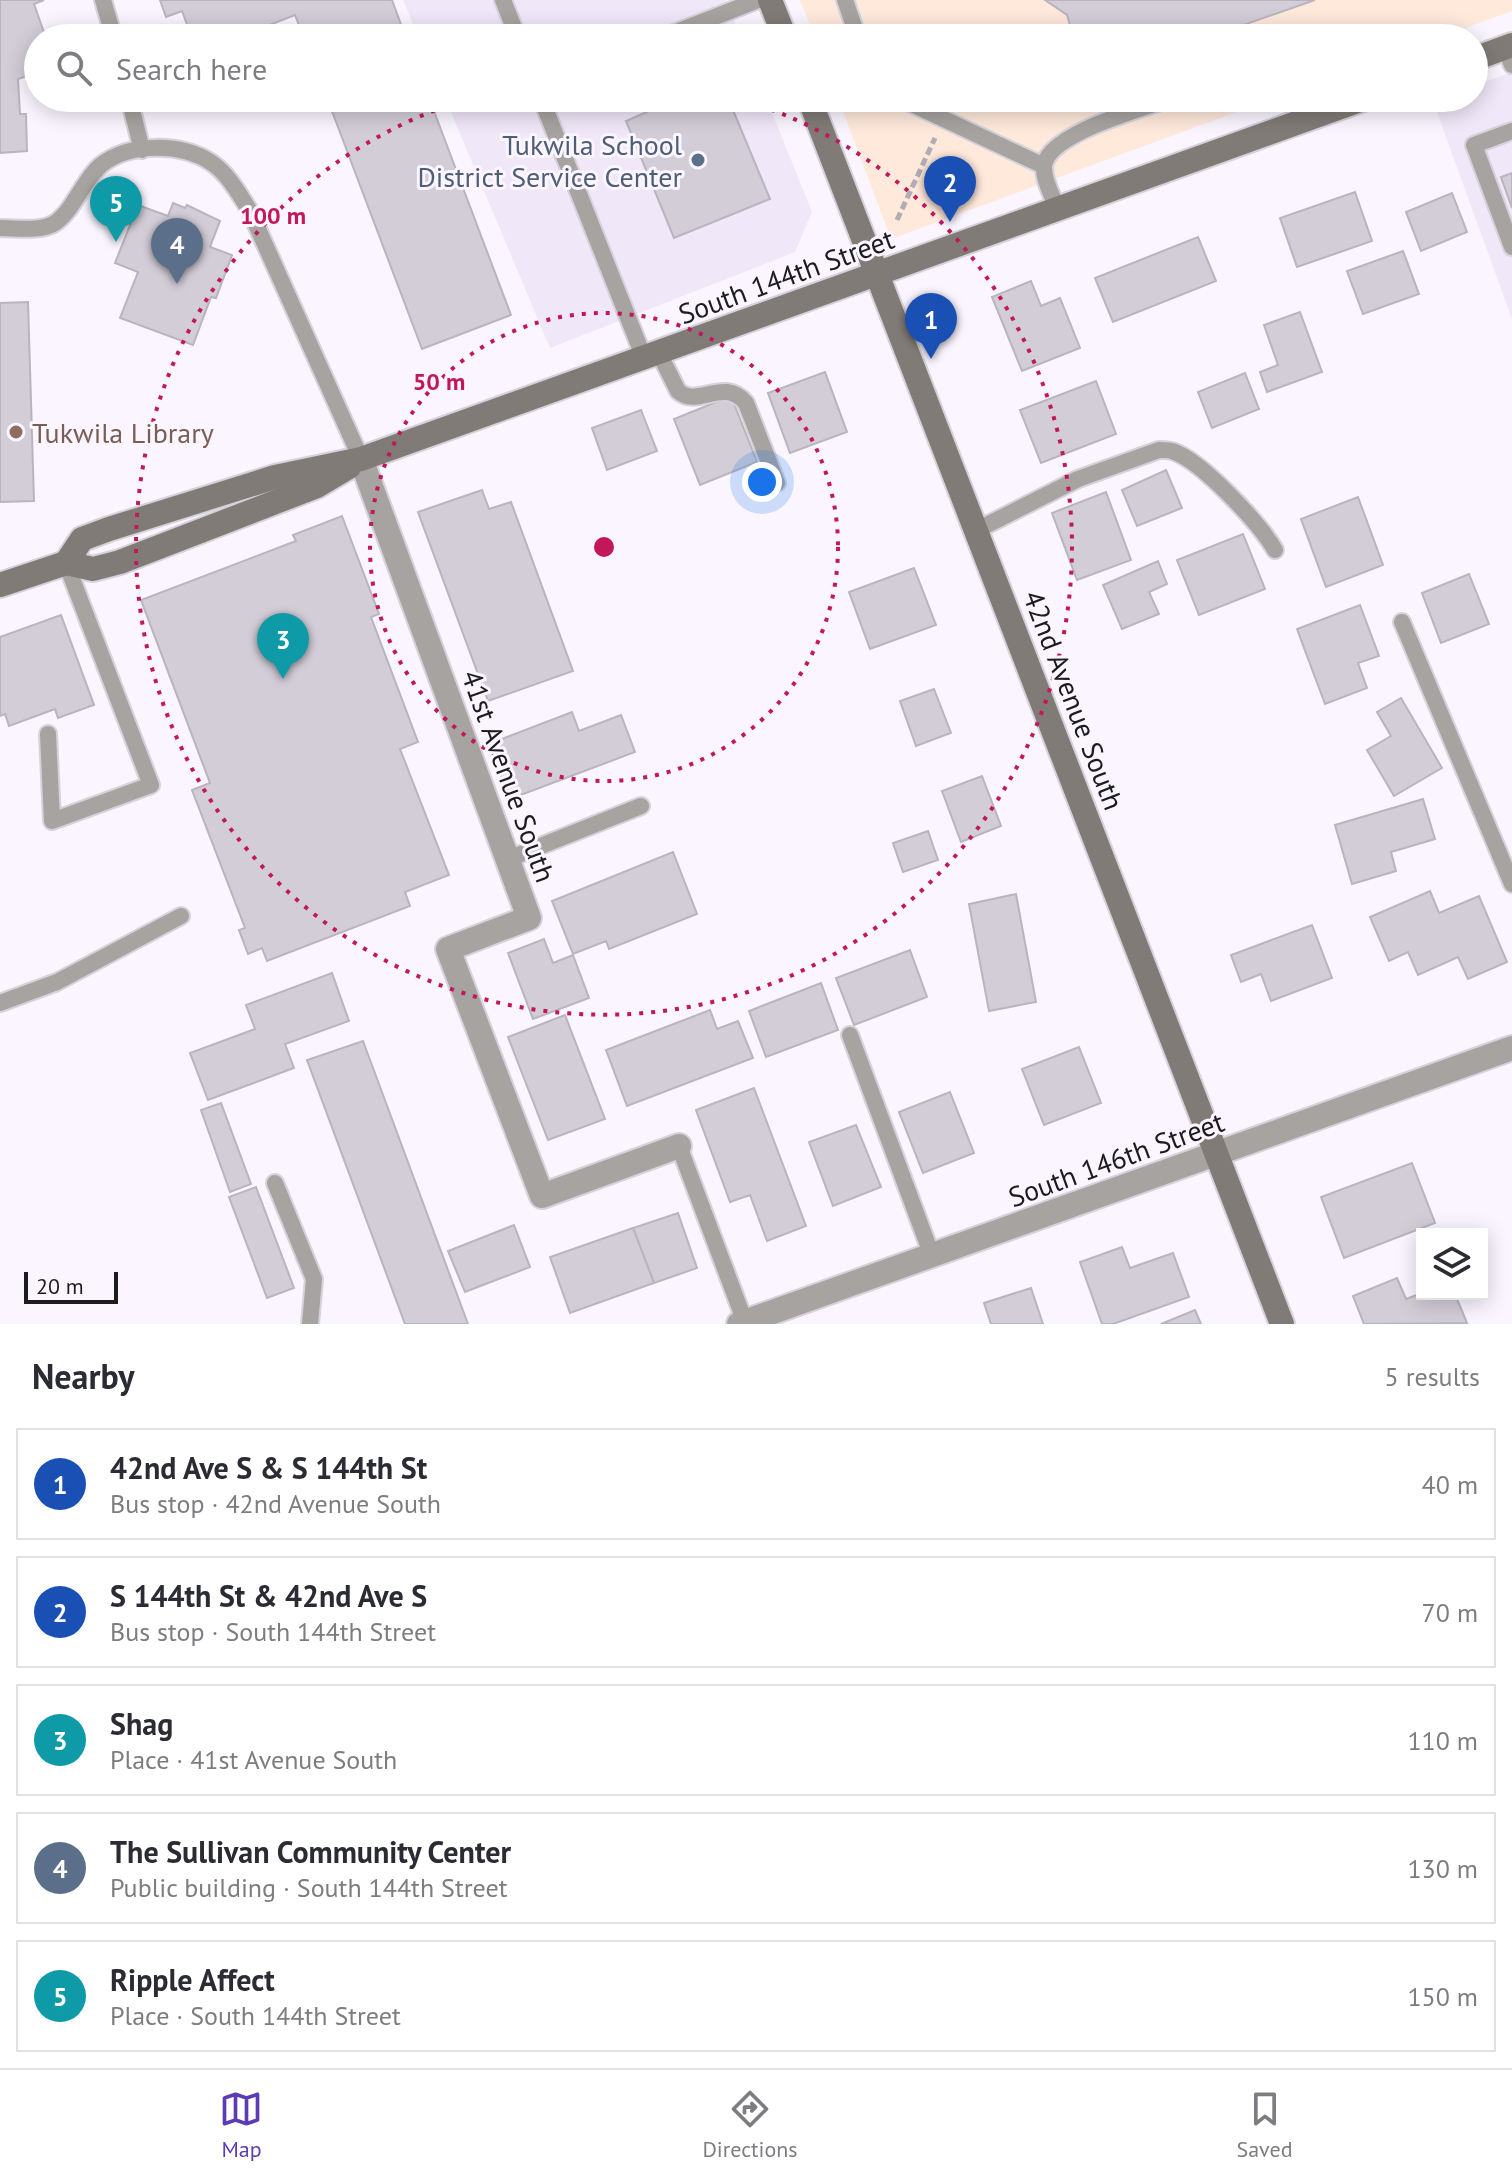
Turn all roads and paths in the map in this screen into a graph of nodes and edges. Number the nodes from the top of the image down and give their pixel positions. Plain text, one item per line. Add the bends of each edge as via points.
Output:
1 (103, 0) edge
2 (503, 0) edge
3 (758, 0) edge
4 (770, 0) edge
5 (845, 0) edge
6 (110, 24) edge
7 (512, 24) edge
8 (697, 24) edge
9 (779, 24) edge
10 (853, 24) edge
11 (1510, 53) edge
12 (1488, 57) edge
13 (132, 112) edge
14 (547, 112) edge
15 (818, 112) edge
16 (929, 112) edge
17 (1133, 112) edge
18 (1328, 112) edge
19 (944, 119) junction
20 (1512, 131) edge
21 (142, 150) junction
22 (1044, 166) junction
23 (1058, 210) junction
24 (897, 220) dead end
25 (0, 228) edge
26 (1512, 247) edge
27 (878, 275) junction
28 (652, 355) junction
29 (361, 459) junction
30 (777, 483) dead end
31 (977, 530) junction
32 (1275, 550) dead end
33 (66, 563) junction
34 (0, 585) edge
35 (1402, 622) dead end
36 (48, 734) dead end
37 (641, 806) dead end
38 (508, 859) junction
39 (1512, 884) edge
40 (181, 916) dead end
41 (0, 1003) edge
42 (850, 1035) dead end
43 (1512, 1048) edge
44 (679, 1146) joint
45 (1216, 1155) junction
46 (275, 1183) dead end
47 (932, 1256) junction
48 (742, 1323) edge
49 (310, 1324) edge
50 (1282, 1324) edge

1 - 6 lane
2 - 7 lane
3 - 8 lane
4 - 9 street
5 - 10 lane
11 - 12 street
13 - 21 lane
14 - 28 lane
15 - 27 street, 42nd Avenue South
16 - 19 lane
17 - 22 lane via 1058,143
18 - 23 street, South 144th Street
19 - 22 lane
19 - 24 path
20 - 26 lane via 1474,145
21 - 25 lane via 101,165 55,223
21 - 29 lane via 187,151 212,163 232,182
22 - 23 lane
23 - 27 street, South 144th Street
27 - 28 street, South 144th Street
27 - 31 street, 42nd Avenue South
28 - 29 street, South 144th Street
28 - 30 lane via 684,396 739,394
29 - 33 street, South 144th Street via 317,486 120,562 93,569
29 - 33 street, South 144th Street via 275,477 109,529 82,539
29 - 38 street, 41st Avenue South
31 - 32 lane via 1078,479 1172,450 1214,480 1266,533
31 - 45 street, 42nd Avenue South
33 - 34 street, South 144th Street
33 - 36 lane via 151,785 52,821
35 - 39 lane
37 - 38 lane
38 - 44 street, 41st Avenue South via 529,918 448,949 542,1196
40 - 41 lane via 57,982
42 - 47 lane
43 - 45 street, South 146th Street
44 - 48 lane
45 - 47 street, South 146th Street
45 - 50 street, 42nd Avenue South
46 - 49 lane via 314,1279
47 - 48 street, South 146th Street

